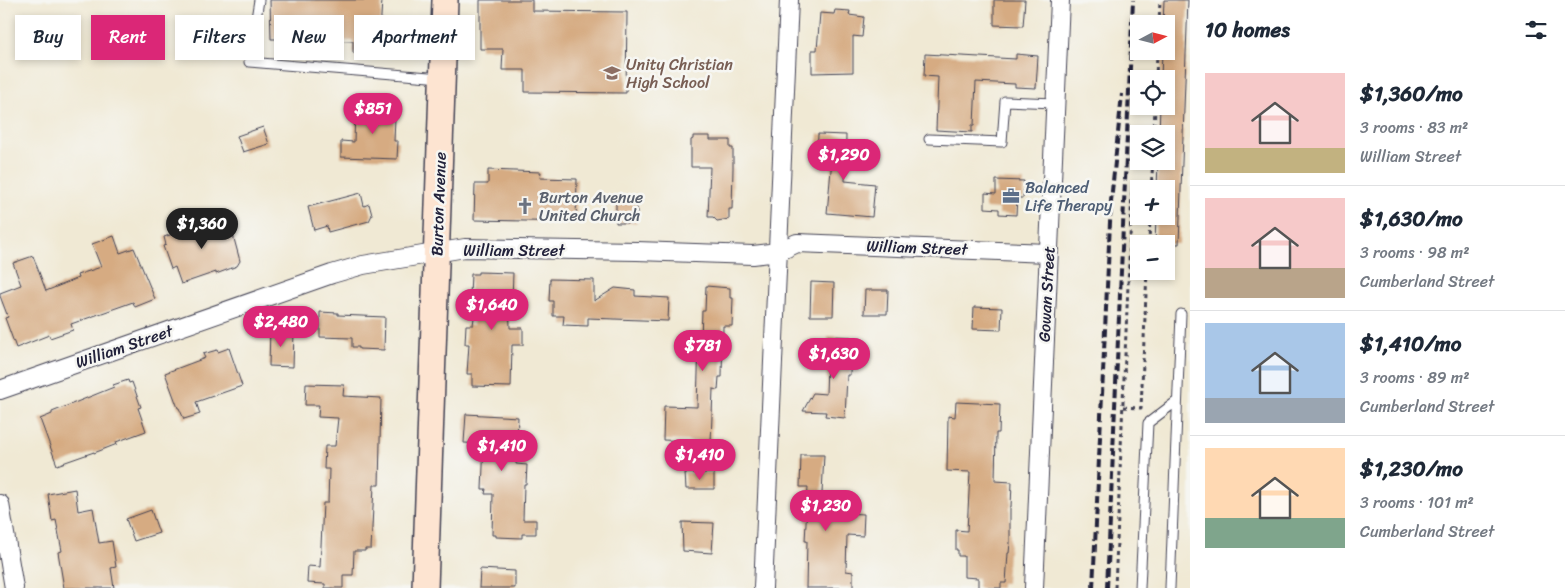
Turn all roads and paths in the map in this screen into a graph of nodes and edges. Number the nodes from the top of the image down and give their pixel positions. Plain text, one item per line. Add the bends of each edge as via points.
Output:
1 (259, 0) edge
2 (445, 0) edge
3 (789, 0) edge
4 (1060, 0) edge
5 (1160, 0) edge
6 (1159, 15) edge
7 (442, 78) junction
8 (1055, 103) junction
9 (929, 139) dead end
10 (1131, 225) edge
11 (436, 252) junction
12 (778, 252) junction
13 (1048, 253) junction
14 (1147, 280) edge
15 (1181, 314) dead end
16 (0, 390) edge
17 (1177, 401) junction
18 (1123, 407) junction
19 (0, 504) edge
20 (14, 588) edge
21 (425, 588) edge
22 (763, 588) edge
23 (1034, 588) edge
24 (1115, 588) edge
25 (1140, 588) edge
26 (1170, 588) edge

1 - 7 lane via 249,62
2 - 7 main road, Burton Avenue
3 - 12 street
4 - 8 street, Gowan Street
5 - 6 path
7 - 11 main road, Burton Avenue
8 - 9 lane via 1005,101 1002,142
8 - 13 street, Gowan Street
10 - 18 path
11 - 12 street, William Street via 465,248 753,255
11 - 16 street, William Street via 332,274
11 - 21 main road, Burton Avenue
12 - 13 street, William Street via 798,243
12 - 22 street
13 - 23 street, Gowan Street
14 - 18 path via 1141,408
15 - 17 lane
17 - 25 lane via 1148,423
17 - 26 lane
18 - 24 path
19 - 20 street

